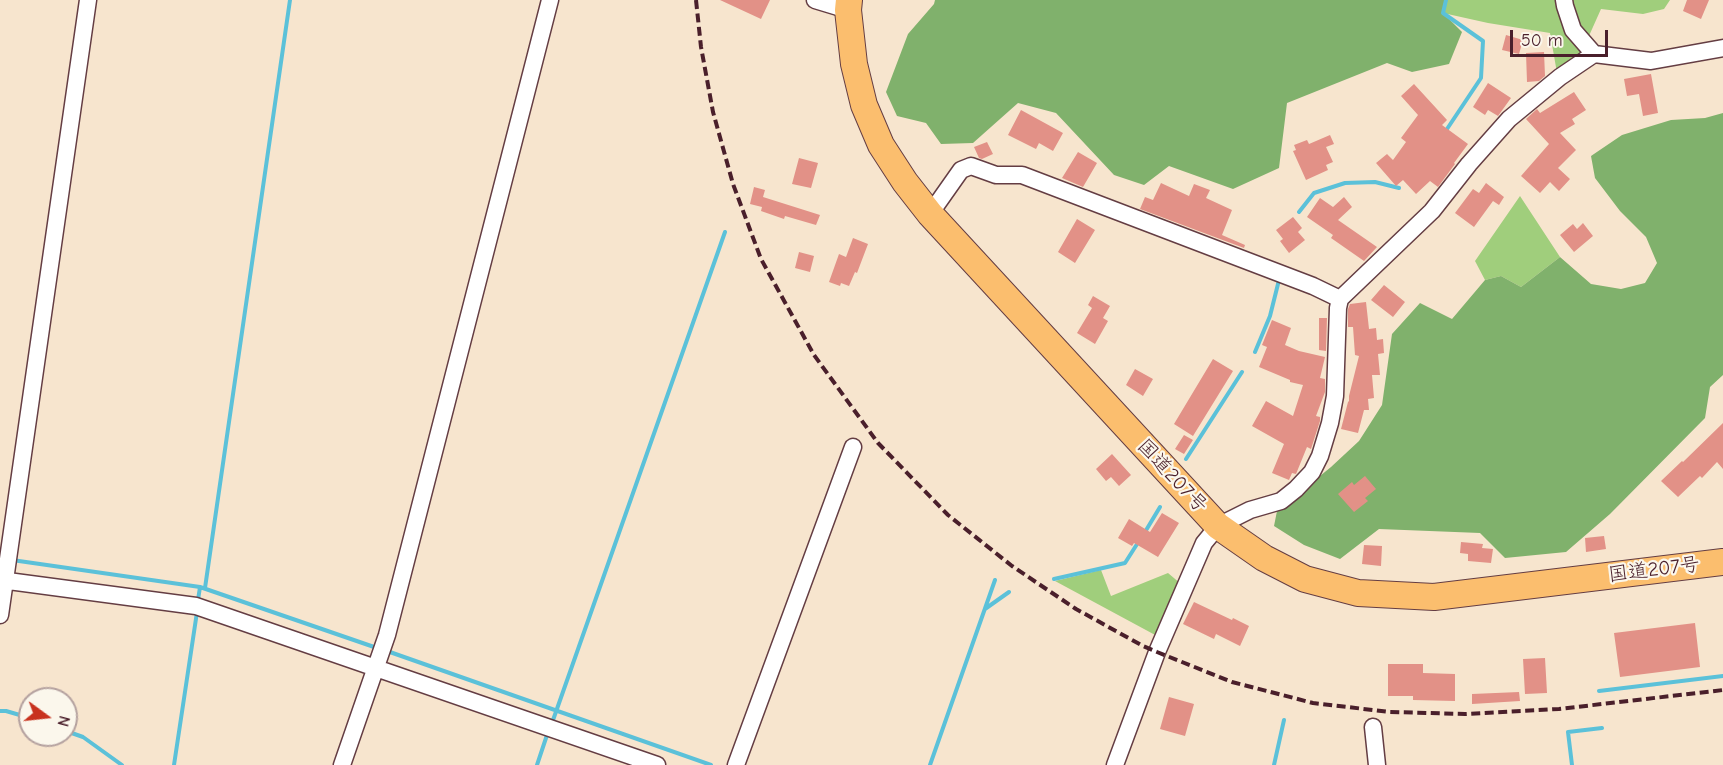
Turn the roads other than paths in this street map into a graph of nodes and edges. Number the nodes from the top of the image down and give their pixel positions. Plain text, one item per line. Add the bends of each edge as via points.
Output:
1 (88, 0) edge
2 (550, 0) edge
3 (815, 0) edge
4 (1564, 0) edge
5 (848, 5) edge
6 (1723, 48) edge
7 (1594, 54) junction
8 (930, 214) junction
9 (1340, 299) junction
10 (853, 447) dead end
11 (1218, 526) junction
12 (1723, 562) edge
13 (4, 576) edge
14 (0, 615) edge
15 (380, 656) junction
16 (1374, 727) dead end
17 (342, 765) edge
18 (657, 765) edge
19 (736, 765) edge
20 (1115, 765) edge
21 (1377, 765) edge

1 - 13 street
2 - 15 street
3 - 5 street
4 - 7 street via 1573,30
5 - 8 highway, 国道207号 via 854,64 864,105 881,145
6 - 7 street via 1651,61
7 - 9 street via 1509,119 1432,211
8 - 9 street via 961,170 971,166 996,175 1022,175
8 - 11 highway, 国道207号
9 - 11 street via 1335,396 1330,423 1312,472 1281,501 1250,510
10 - 19 street
11 - 12 highway, 国道207号 via 1263,558 1305,579 1358,593 1434,597
11 - 20 street via 1204,543 1157,652
13 - 14 street
13 - 15 street via 196,606
15 - 17 street
15 - 18 street
16 - 21 street

